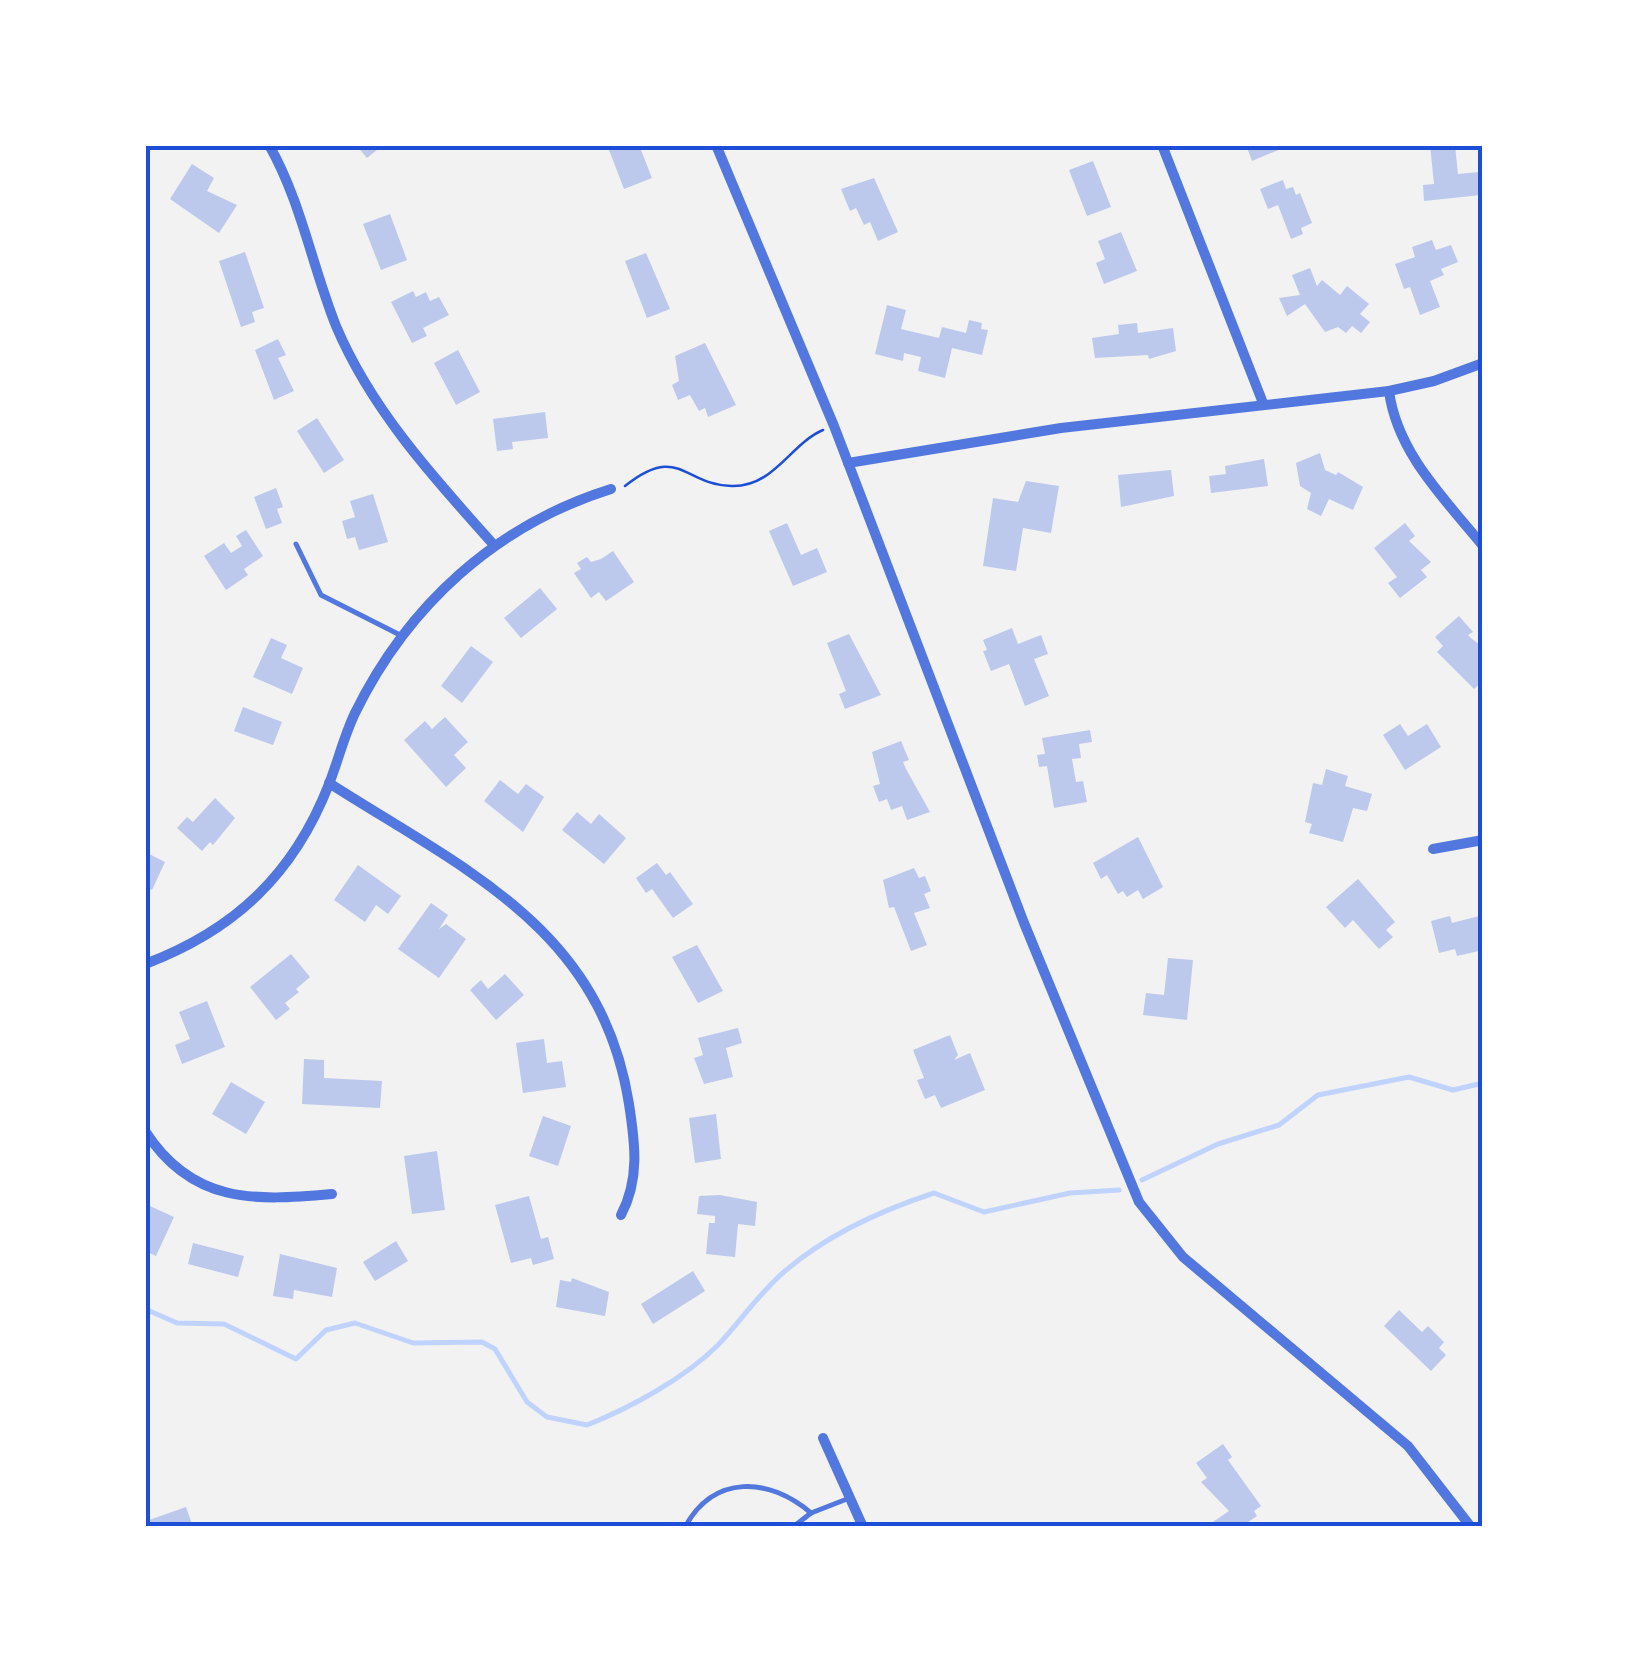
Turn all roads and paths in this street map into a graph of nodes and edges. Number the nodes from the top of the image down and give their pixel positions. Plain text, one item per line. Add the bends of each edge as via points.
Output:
1 (269, 145) edge
2 (716, 145) edge
3 (1162, 145) edge
4 (1483, 363) edge
5 (1390, 391) junction
6 (1263, 403) junction
7 (834, 426) junction
8 (848, 463) junction
9 (610, 489) joint
10 (296, 544) dead end
11 (494, 544) junction
12 (1483, 546) edge
13 (402, 636) junction
14 (329, 783) junction
15 (1483, 840) edge
16 (1433, 848) dead end
17 (145, 964) edge
18 (145, 1131) edge
19 (332, 1194) dead end
20 (621, 1215) dead end
21 (823, 1438) dead end
22 (850, 1498) junction
23 (811, 1513) junction
24 (685, 1527) edge
25 (793, 1527) edge
26 (863, 1527) edge
27 (1471, 1527) edge

1 - 11 street via 350,355 403,439
2 - 7 street
3 - 6 street
4 - 5 street
5 - 6 street
5 - 12 street via 1408,450
6 - 8 street
7 - 8 street
7 - 9 path via 809,436 782,466 758,480 734,486 678,466 654,468
8 - 27 street via 1024,924 1139,1202 1183,1257 1408,1446
9 - 11 street via 547,512
10 - 13 lane via 322,596
11 - 13 street
13 - 14 street via 354,715
14 - 17 street via 308,832 269,887 215,932
14 - 20 street via 520,909 576,967 620,1057 635,1158
15 - 16 street
18 - 19 street via 180,1171 220,1192 269,1200
21 - 22 street
22 - 23 lane
22 - 26 street
23 - 24 lane via 774,1490 728,1486 699,1505
23 - 25 lane

